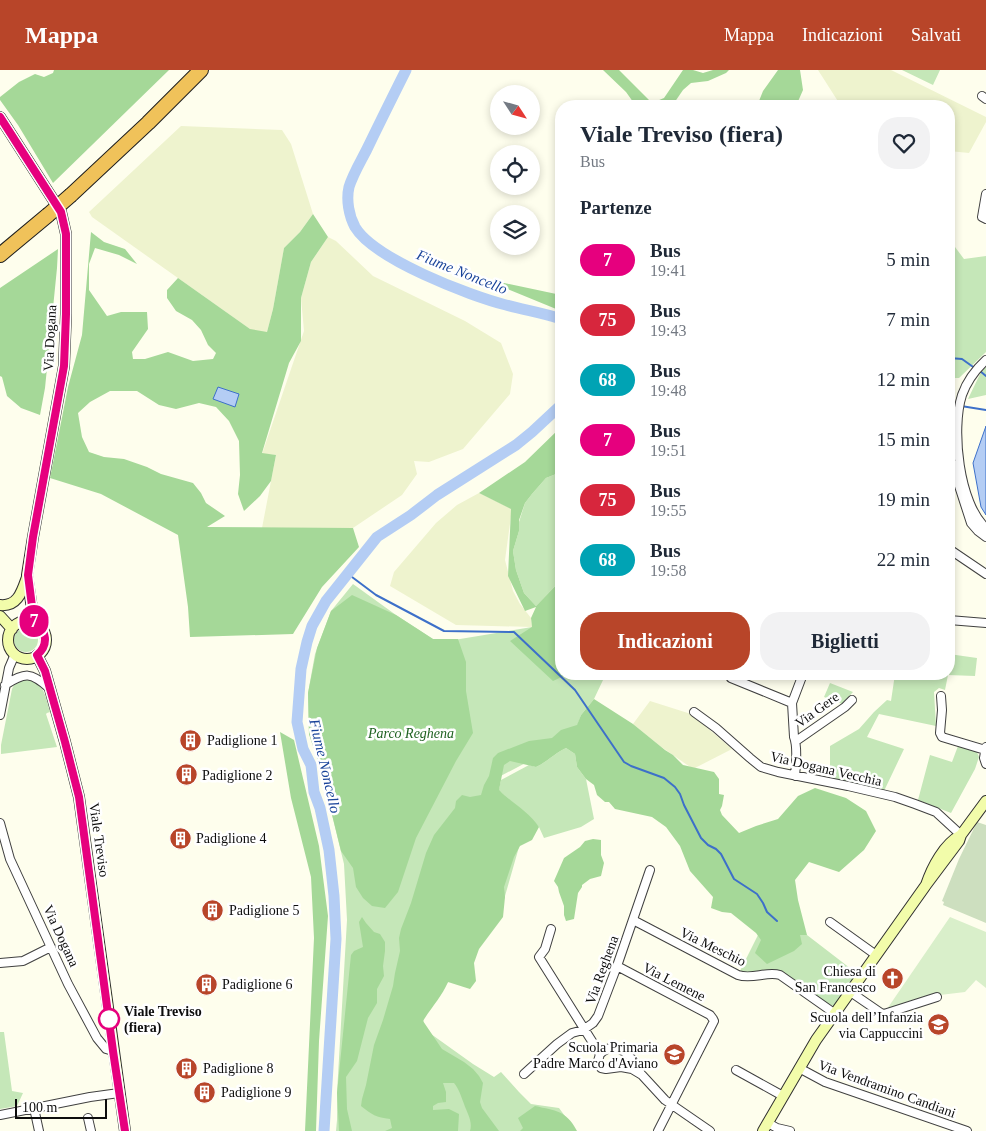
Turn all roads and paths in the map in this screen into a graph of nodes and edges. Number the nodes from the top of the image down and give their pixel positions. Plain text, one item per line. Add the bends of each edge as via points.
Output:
1 (188, 70) edge
2 (201, 70) edge
3 (0, 117) edge
4 (67, 192) junction
5 (986, 194) edge
6 (45, 211) junction
7 (986, 219) edge
8 (0, 242) edge
9 (0, 255) edge
10 (986, 360) edge
11 (959, 414) junction
12 (955, 416) edge
13 (955, 479) edge
14 (986, 528) edge
15 (986, 537) edge
16 (955, 553) edge
17 (986, 574) edge
18 (28, 576) junction
19 (0, 605) edge
20 (0, 616) edge
21 (955, 620) edge
22 (34, 622) junction
23 (986, 622) edge
24 (12, 629) junction
25 (15, 654) junction
26 (37, 655) junction
27 (736, 680) edge
28 (801, 680) edge
29 (5, 685) junction
30 (49, 688) junction
31 (941, 696) dead end
32 (852, 700) dead end
33 (792, 703) junction
34 (694, 712) dead end
35 (0, 714) edge
36 (796, 741) junction
37 (986, 747) edge
38 (986, 764) edge
39 (795, 776) junction
40 (986, 801) edge
41 (0, 823) edge
42 (961, 835) junction
43 (650, 870) dead end
44 (633, 920) junction
45 (830, 922) dead end
46 (551, 929) dead end
47 (51, 947) junction
48 (876, 955) junction
49 (0, 963) edge
50 (617, 966) junction
51 (850, 991) junction
52 (937, 997) dead end
53 (834, 1013) junction
54 (583, 1030) junction
55 (113, 1051) junction
56 (600, 1054) junction
57 (799, 1068) junction
58 (736, 1070) dead end
59 (524, 1074) dead end
60 (642, 1075) junction
61 (119, 1093) junction
62 (783, 1096) junction
63 (671, 1104) junction
64 (34, 1108) junction
65 (0, 1116) edge
66 (88, 1118) dead end
67 (766, 1127) edge
68 (39, 1131) edge
69 (91, 1131) edge
70 (125, 1131) edge
71 (658, 1131) edge
72 (710, 1131) edge
73 (790, 1131) edge
74 (967, 1131) edge

1 - 4 highway
2 - 4 highway via 148,124
3 - 18 main road, Via Dogana via 61,212 66,234 64,366
4 - 6 highway
5 - 7 street via 982,217
6 - 8 highway
6 - 9 highway
10 - 11 street via 972,375
11 - 12 street
11 - 14 street via 957,432 962,475 973,510
13 - 15 street via 971,523
16 - 17 street
18 - 19 main road, Via Dogana via 17,600
18 - 22 main road, Via Dogana
20 - 24 main road
21 - 23 street
22 - 24 main road via 22,622
22 - 26 main road via 45,635 44,646
24 - 25 main road via 8,640
25 - 26 main road via 26,658
25 - 29 street
26 - 30 main road, Viale Treviso
27 - 33 street, Via Gere
28 - 33 street, Via Gere
29 - 30 street via 24,675 42,681
29 - 35 street
30 - 55 main road, Viale Treviso via 79,797
31 - 37 street via 942,737
32 - 36 street, Via Gere
33 - 36 street, Via Gere
34 - 39 street, Via Dogana Vecchia via 761,767
36 - 39 street, Via Gere
37 - 38 street
39 - 42 street, Via Dogana Vecchia via 895,797 936,812
40 - 42 main road
41 - 47 street, Via Dogana via 10,859
42 - 48 main road
43 - 44 street, Via Reghena
44 - 50 street, Via Reghena
44 - 53 street, Via Meschio via 738,975 780,975
45 - 48 street
46 - 54 street via 539,957
47 - 49 street via 23,961
47 - 55 street, Via Dogana via 97,1038 106,1049
48 - 51 main road
50 - 54 street, Via Reghena via 598,1016
50 - 63 street, Via Lemene via 713,1018
51 - 52 street via 884,1014
51 - 53 main road
53 - 57 main road
54 - 56 street
54 - 59 street, Via Reghena via 572,1032
55 - 61 main road, Viale Treviso
56 - 60 street via 608,1049 622,1050
56 - 60 street via 601,1068 621,1067
57 - 62 main road
57 - 74 street, Via Vendramino Candiani via 825,1082
58 - 62 street
60 - 63 street
61 - 64 street
61 - 70 main road, Viale Treviso
62 - 67 main road
63 - 71 street, Via Lemene
63 - 72 street
64 - 65 street
64 - 68 street
66 - 69 street
67 - 73 street

